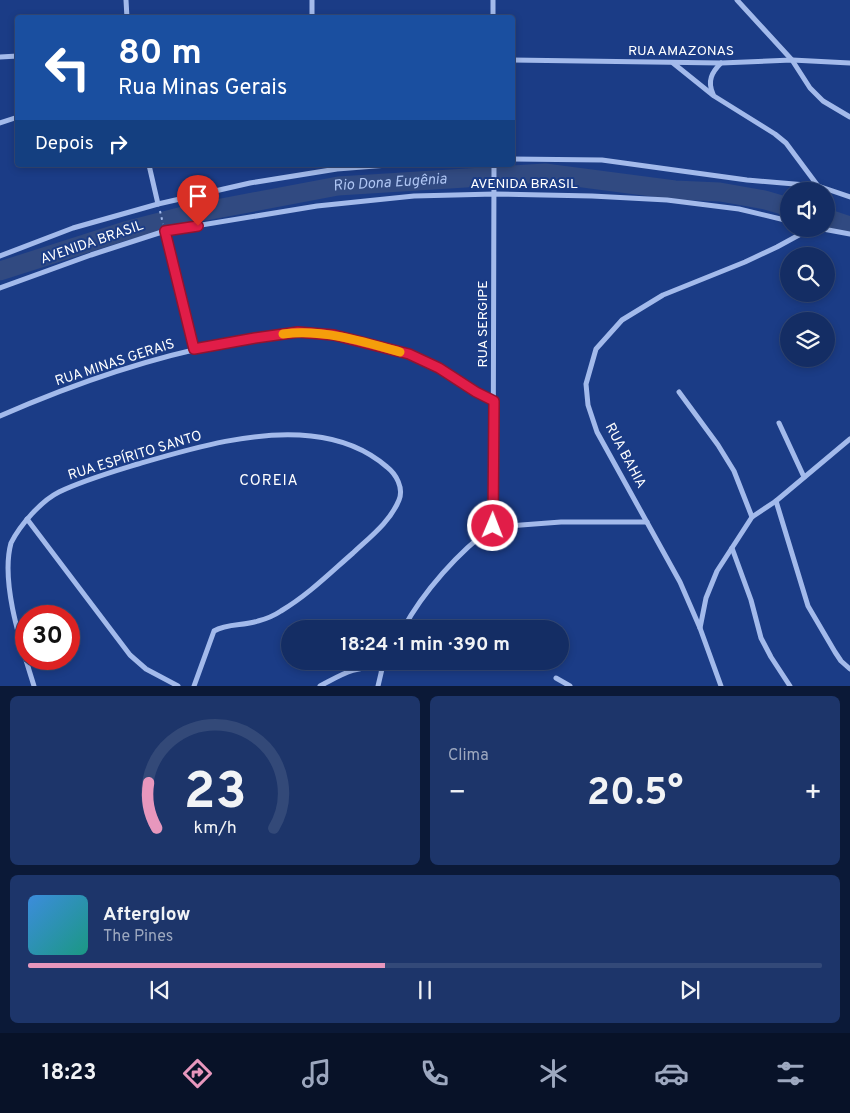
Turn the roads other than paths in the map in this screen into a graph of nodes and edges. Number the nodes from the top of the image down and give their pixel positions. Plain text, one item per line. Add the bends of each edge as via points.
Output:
1 (126, 0) edge
2 (312, 0) edge
3 (493, 0) edge
4 (737, 0) edge
5 (127, 15) edge
6 (312, 15) edge
7 (493, 15) edge
8 (15, 56) edge
9 (0, 57) edge
10 (515, 60) edge
11 (792, 60) junction
12 (672, 63) junction
13 (721, 63) junction
14 (850, 63) edge
15 (714, 96) junction
16 (850, 117) edge
17 (15, 118) edge
18 (0, 123) edge
19 (515, 159) edge
20 (149, 167) edge
21 (362, 167) edge
22 (494, 167) edge
23 (815, 182) edge
24 (780, 183) edge
25 (835, 192) edge
26 (495, 194) junction
27 (850, 197) edge
28 (159, 207) junction
29 (780, 218) edge
30 (164, 228) junction
31 (835, 231) edge
32 (850, 234) edge
33 (795, 237) edge
34 (0, 256) edge
35 (0, 288) edge
36 (194, 349) junction
37 (679, 392) dead end
38 (494, 401) junction
39 (0, 416) edge
40 (779, 424) dead end
41 (850, 440) edge
42 (804, 477) junction
43 (776, 501) junction
44 (752, 517) junction
45 (27, 519) junction
46 (647, 522) junction
47 (493, 526) junction
48 (732, 548) junction
49 (409, 620) edge
50 (700, 628) junction
51 (850, 669) edge
52 (353, 670) edge
53 (382, 670) edge
54 (556, 678) dead end
55 (34, 686) edge
56 (178, 686) edge
57 (194, 686) edge
58 (320, 686) edge
59 (378, 686) edge
60 (570, 686) edge
61 (721, 686) edge
62 (790, 686) edge

1 - 5 street
2 - 6 street
3 - 7 street
4 - 11 street
8 - 9 street
10 - 12 street, RUA AMAZONAS
11 - 13 street, RUA AMAZONAS
11 - 14 street, RUA AMAZONAS
11 - 16 street via 810,88 823,101
12 - 13 street, RUA AMAZONAS
12 - 15 street
13 - 15 street via 710,78
15 - 23 street via 775,134
17 - 18 street
19 - 24 street, AVENIDA BRASIL via 602,160
20 - 28 street
21 - 28 street, AVENIDA BRASIL via 250,183
22 - 26 street, RUA SERGIPE
25 - 27 street, AVENIDA BRASIL
26 - 29 street, AVENIDA BRASIL via 667,200
26 - 30 street, AVENIDA BRASIL via 414,196
26 - 38 street, RUA SERGIPE
28 - 34 street, AVENIDA BRASIL via 73,228
30 - 35 street, AVENIDA BRASIL
30 - 36 street
31 - 32 street
33 - 46 street, RUA BAHIA via 745,262 663,295 622,320 596,349 586,384 588,405 597,432
36 - 38 street, RUA MINAS GERAIS via 298,332 334,335 409,354
36 - 39 street, RUA MINAS GERAIS via 122,369
37 - 44 street via 734,471
38 - 47 street, RUA SERGIPE
40 - 42 street
41 - 42 street
42 - 43 street
43 - 44 street
43 - 51 street via 808,606 835,652
44 - 48 street
45 - 55 street, RUA ESPÍRITO SANTO via 11,543 6,562 7,593
45 - 56 street via 130,655 146,669
45 - 57 street, RUA ESPÍRITO SANTO via 58,492 111,472 207,446 255,437 310,436 345,442 375,456 393,472 399,484 400,498 390,519 306,594 280,612 258,622 220,627 214,631
46 - 47 street
46 - 50 street, RUA BAHIA via 680,582
47 - 49 street via 476,539 433,586
48 - 50 street via 717,571 706,598
48 - 62 street via 761,638
50 - 61 street, RUA BAHIA
52 - 58 street
53 - 59 street
54 - 60 street

